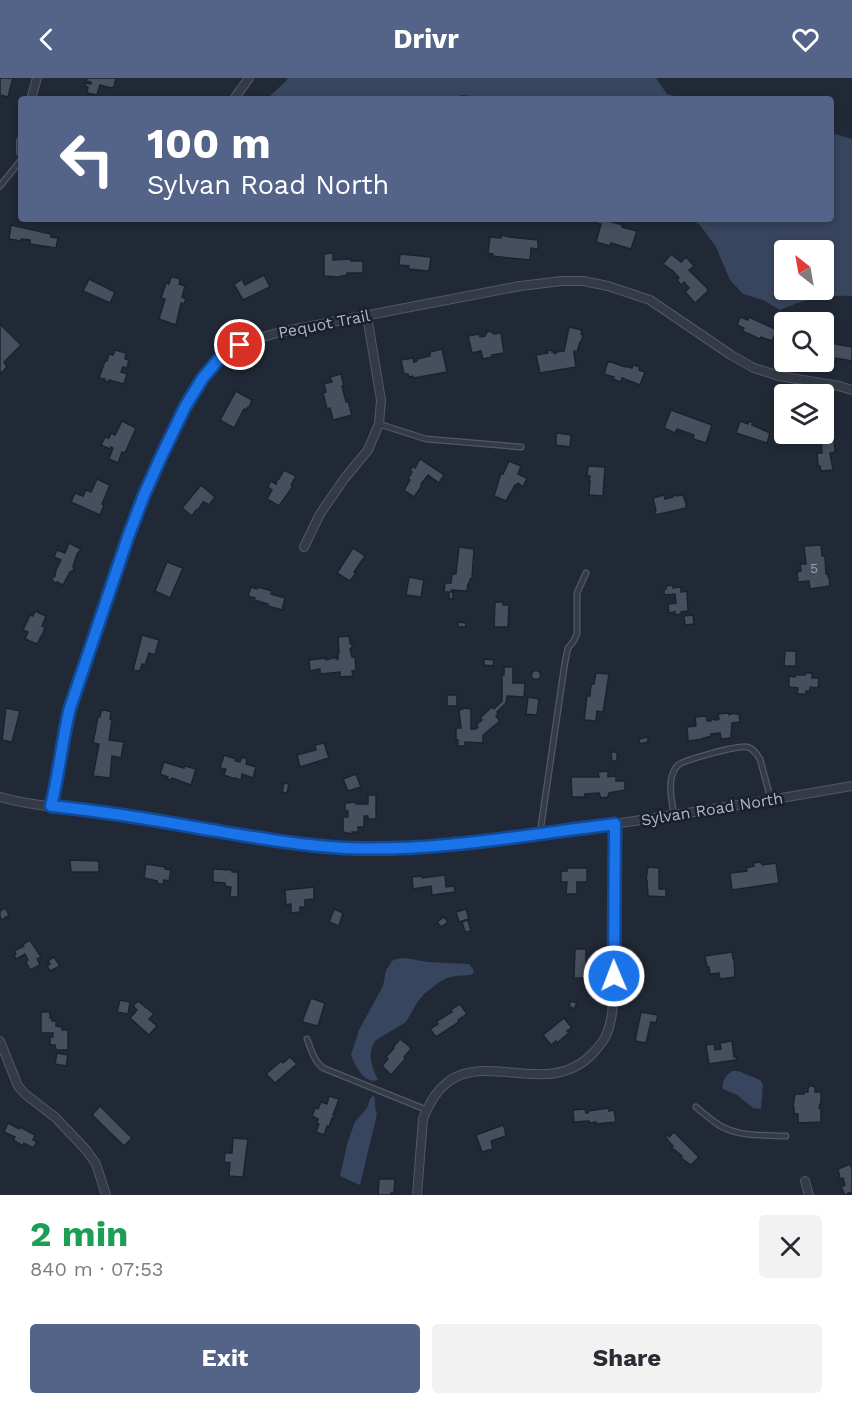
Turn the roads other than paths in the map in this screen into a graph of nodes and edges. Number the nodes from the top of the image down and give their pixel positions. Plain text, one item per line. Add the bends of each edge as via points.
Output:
1 (37, 78) edge
2 (249, 78) edge
3 (33, 96) edge
4 (236, 96) edge
5 (18, 164) edge
6 (0, 186) edge
7 (367, 316) junction
8 (852, 390) edge
9 (379, 424) junction
10 (521, 447) dead end
11 (304, 547) dead end
12 (586, 573) dead end
13 (852, 786) edge
14 (0, 797) edge
15 (771, 800) junction
16 (51, 806) junction
17 (674, 815) junction
18 (615, 824) junction
19 (542, 834) junction
20 (306, 1039) dead end
21 (0, 1041) edge
22 (696, 1107) dead end
23 (427, 1110) junction
24 (786, 1136) dead end
25 (805, 1181) dead end
26 (106, 1195) edge
27 (417, 1195) edge
28 (809, 1195) edge

1 - 3 street
2 - 4 street
5 - 6 lane
7 - 8 street, Pequot Trail via 520,286 583,281 650,300 754,368
7 - 9 street via 381,400
7 - 16 street, Pequot Trail via 280,332 240,345 218,360 196,387 128,537 70,708
9 - 10 lane via 426,439
9 - 11 street via 368,450 320,514
12 - 19 lane via 577,593 576,634 565,662
13 - 15 street, Sylvan Road North
14 - 16 street, Sylvan Road North
15 - 17 street, Sylvan Road North
15 - 17 lane via 758,755 747,747 736,747 679,764 671,782
16 - 19 street, Sylvan Road North via 345,848 482,842
17 - 18 street, Sylvan Road North
18 - 19 street, Sylvan Road North
18 - 23 street via 614,976 612,1019 607,1035 581,1064 561,1072 542,1075 470,1071 445,1084
20 - 23 lane via 323,1068
21 - 26 street via 18,1086 87,1151 96,1164
22 - 24 lane via 733,1131
23 - 27 street via 421,1129
25 - 28 street

